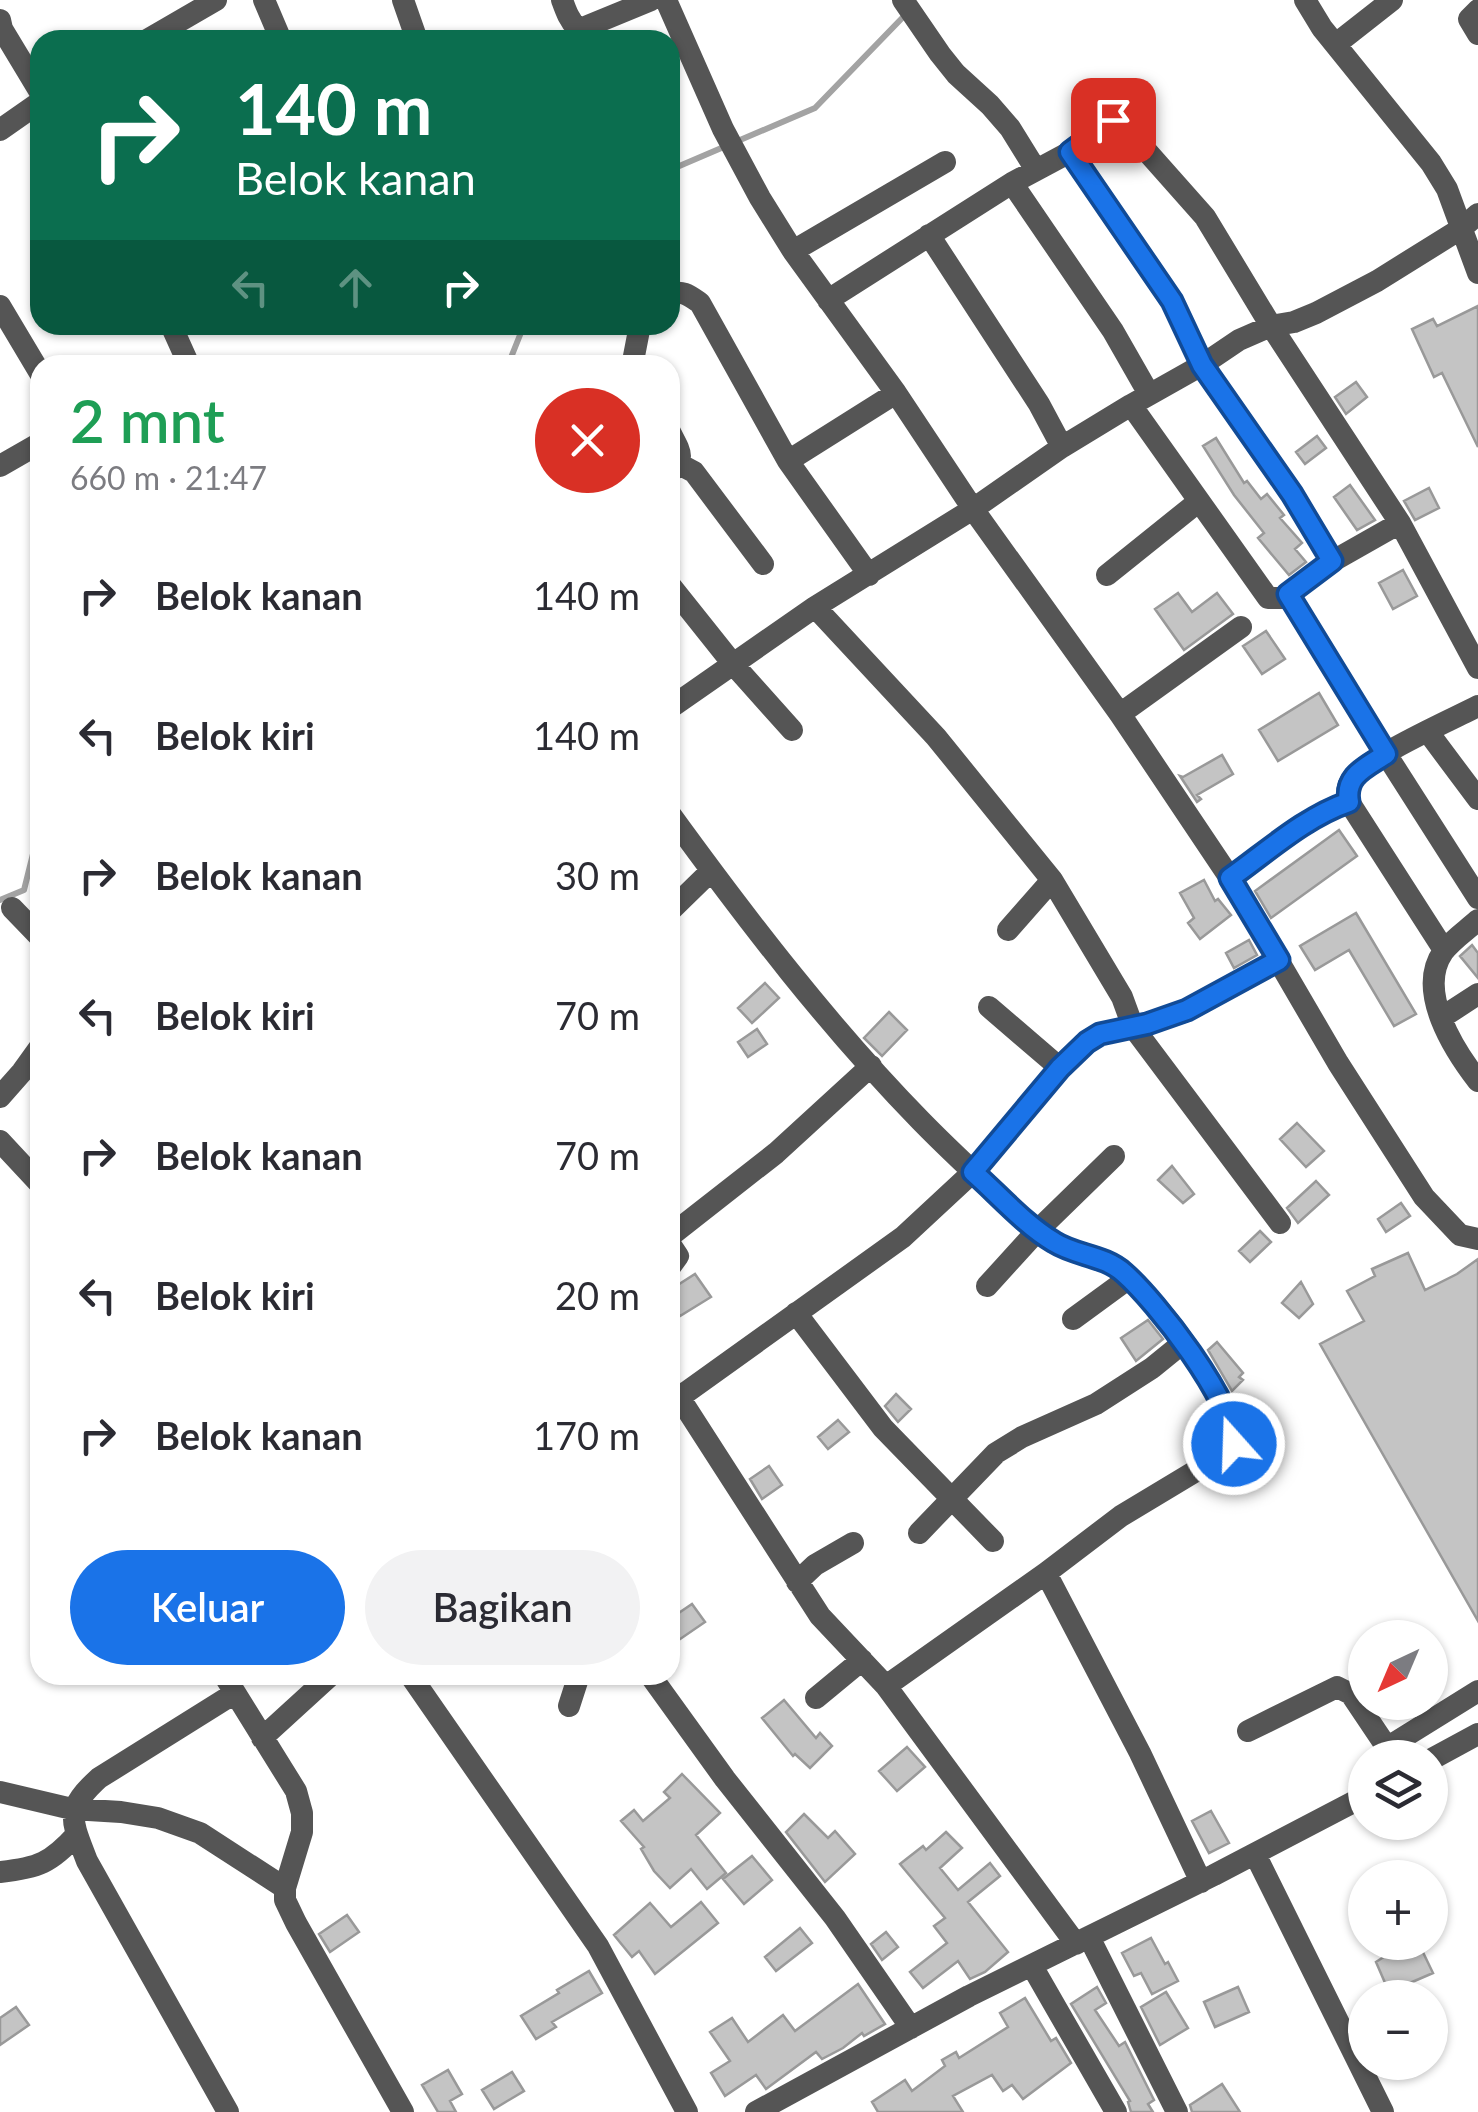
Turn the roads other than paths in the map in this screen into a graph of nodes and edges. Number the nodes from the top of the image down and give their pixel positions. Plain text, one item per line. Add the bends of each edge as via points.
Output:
1 (216, 0) edge
2 (264, 0) edge
3 (403, 0) edge
4 (562, 0) edge
5 (651, 0) edge
6 (666, 0) edge
7 (903, 0) edge
8 (1304, 0) edge
9 (1392, 0) edge
10 (0, 20) edge
11 (169, 30) edge
12 (277, 30) edge
13 (414, 30) edge
14 (679, 30) edge
15 (680, 32) edge
16 (1336, 44) junction
17 (30, 75) edge
18 (30, 109) edge
19 (0, 130) edge
20 (1070, 152) junction
21 (946, 162) dead end
22 (1036, 170) junction
23 (1012, 183) junction
24 (1470, 221) edge
25 (929, 235) junction
26 (794, 251) junction
27 (1478, 273) edge
28 (680, 293) edge
29 (828, 300) junction
30 (0, 306) edge
31 (1270, 326) junction
32 (30, 356) edge
33 (1202, 365) junction
34 (896, 393) junction
35 (1140, 400) junction
36 (1062, 447) junction
37 (30, 449) edge
38 (788, 461) junction
39 (0, 466) edge
40 (680, 469) edge
41 (1198, 502) junction
42 (974, 509) junction
43 (1400, 523) junction
44 (1332, 561) junction
45 (763, 564) dead end
46 (1107, 574) dead end
47 (868, 575) junction
48 (1288, 594) junction
49 (680, 598) edge
50 (815, 607) junction
51 (1241, 627) dead end
52 (733, 664) junction
53 (1478, 668) edge
54 (680, 701) edge
55 (1478, 706) edge
56 (1120, 714) junction
57 (792, 730) dead end
58 (1428, 732) junction
59 (1386, 754) junction
60 (1478, 799) edge
61 (1349, 802) junction
62 (680, 828) edge
63 (711, 871) junction
64 (1230, 878) junction
65 (1052, 880) junction
66 (1478, 898) edge
67 (680, 901) edge
68 (12, 908) dead end
69 (1478, 920) edge
70 (30, 927) edge
71 (1008, 930) dead end
72 (1444, 950) junction
73 (1279, 960) junction
74 (1478, 994) edge
75 (989, 1007) dead end
76 (1440, 1018) junction
77 (1133, 1027) junction
78 (30, 1061) edge
79 (871, 1066) junction
80 (1060, 1068) junction
81 (1478, 1081) edge
82 (0, 1097) edge
83 (0, 1141) edge
84 (1114, 1156) dead end
85 (973, 1172) junction
86 (30, 1173) edge
87 (1280, 1222) dead end
88 (1037, 1231) junction
89 (680, 1232) edge
90 (1478, 1240) edge
91 (1129, 1278) junction
92 (988, 1286) dead end
93 (796, 1314) junction
94 (1073, 1319) dead end
95 (1184, 1342) junction
96 (680, 1391) edge
97 (680, 1406) edge
98 (952, 1498) junction
99 (919, 1534) dead end
100 (992, 1541) dead end
101 (854, 1543) dead end
102 (1046, 1573) junction
103 (797, 1582) junction
104 (862, 1660) junction
105 (229, 1685) edge
106 (231, 1685) edge
107 (320, 1685) edge
108 (417, 1685) edge
109 (575, 1685) edge
110 (657, 1685) edge
111 (886, 1686) junction
112 (1478, 1691) edge
113 (816, 1698) dead end
114 (568, 1706) dead end
115 (1248, 1731) dead end
116 (1478, 1734) edge
117 (262, 1738) junction
118 (1383, 1740) edge
119 (1408, 1740) edge
120 (1448, 1750) edge
121 (0, 1792) edge
122 (1348, 1805) edge
123 (72, 1810) junction
124 (77, 1834) junction
125 (1254, 1854) junction
126 (0, 1872) edge
127 (1201, 1882) junction
128 (285, 1888) junction
129 (1082, 1940) junction
130 (1032, 1966) junction
131 (911, 2028) junction
132 (761, 2111) edge
133 (228, 2112) edge
134 (403, 2112) edge
135 (686, 2112) edge
136 (1116, 2112) edge
137 (1177, 2112) edge
138 (1383, 2112) edge

1 - 11 street
2 - 12 street
3 - 13 street
4 - 5 street via 577,28
6 - 14 street
7 - 22 street via 940,54 1010,128
8 - 16 street
9 - 16 street
10 - 17 street
15 - 26 street via 723,129
16 - 24 street
18 - 19 street
20 - 22 street
20 - 31 street via 1119,120 1206,217
20 - 33 street via 1172,301
21 - 26 street
22 - 23 street
23 - 25 street
23 - 35 street via 1113,331
24 - 27 street
24 - 31 street via 1377,281 1316,313
25 - 29 street
25 - 36 street
26 - 29 street
28 - 38 street via 700,303
29 - 34 street
30 - 32 street
31 - 33 street
31 - 43 street
33 - 35 street
33 - 44 street
34 - 38 street
34 - 42 street
35 - 36 street
35 - 41 street
36 - 42 street
37 - 39 street
38 - 47 street
40 - 45 street via 694,472
41 - 46 street
41 - 48 street via 1268,598
42 - 47 street
42 - 56 street
43 - 44 street
43 - 53 street
44 - 48 street
47 - 50 street
48 - 59 street
49 - 52 street
50 - 52 street
50 - 65 street via 936,738
51 - 56 street
52 - 54 street
52 - 57 street
55 - 58 street
56 - 64 street
58 - 59 street
58 - 60 street
59 - 61 street via 1354,776
59 - 66 street
61 - 64 street via 1304,824
61 - 72 street
62 - 63 street
63 - 67 street
63 - 79 street
64 - 73 street
65 - 71 street
65 - 77 street
68 - 70 street
69 - 72 street
72 - 76 street via 1434,986
73 - 77 street via 1187,1010
73 - 90 street via 1424,1197 1460,1235
74 - 76 street
75 - 80 street
76 - 81 street
77 - 80 street via 1100,1034
77 - 87 street
78 - 82 street
79 - 85 street
79 - 89 street
80 - 85 street
83 - 86 street
84 - 88 street
85 - 88 street
85 - 93 street via 903,1237
88 - 91 street
88 - 92 street
91 - 94 street
91 - 95 street
93 - 96 street
93 - 98 street via 882,1428
95 - 98 street via 1096,1404 996,1453
95 - 102 street via 1232,1424 1233,1447 1121,1516
97 - 103 street
98 - 99 street
98 - 100 street
101 - 103 street
102 - 111 street
102 - 127 street
103 - 104 street
104 - 111 street
104 - 113 street
105 - 123 street via 99,1778
106 - 117 street
107 - 117 street
108 - 135 street via 598,1946
109 - 114 street
110 - 131 street
111 - 129 street
112 - 119 street
115 - 118 street via 1337,1688 1352,1694
116 - 120 street
117 - 128 street via 302,1813
121 - 123 street
122 - 125 street
123 - 124 street
123 - 128 street via 158,1818 200,1833
124 - 126 street via 41,1866
124 - 133 street
125 - 127 street
125 - 138 street
127 - 129 street
128 - 134 street via 296,1923
129 - 130 street
129 - 137 street
130 - 131 street
130 - 136 street
131 - 132 street

